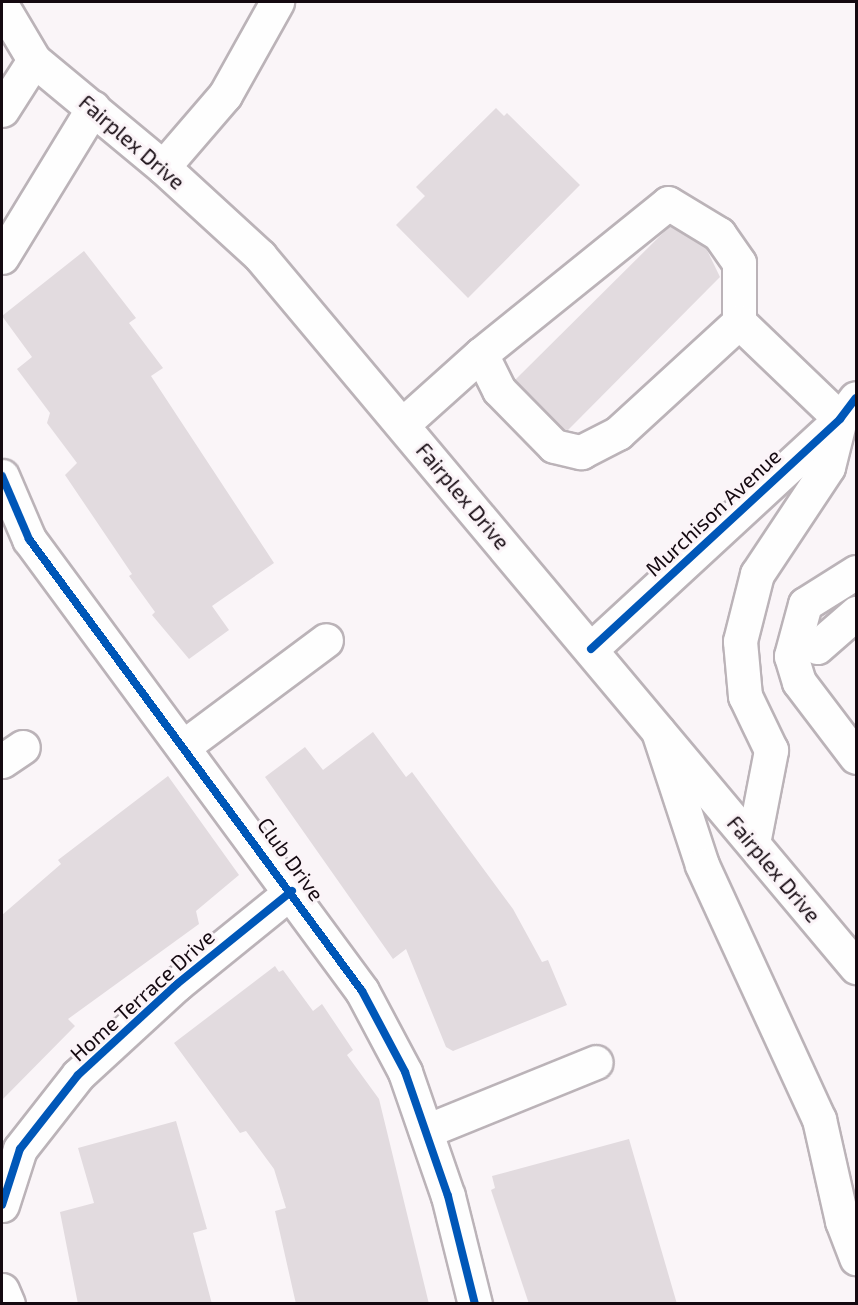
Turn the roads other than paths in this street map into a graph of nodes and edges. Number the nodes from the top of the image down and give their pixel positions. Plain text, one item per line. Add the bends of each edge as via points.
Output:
1 (278, 2) edge
2 (2, 6) edge
3 (2, 56) edge
4 (34, 60) junction
5 (93, 108) junction
6 (2, 110) edge
7 (163, 167) junction
8 (2, 257) edge
9 (739, 322) junction
10 (481, 354) junction
11 (852, 405) edge
12 (404, 423) junction
13 (2, 476) edge
14 (856, 572) edge
15 (856, 613) edge
16 (326, 640) dead end
17 (817, 647) dead end
18 (591, 649) junction
19 (658, 731) junction
20 (184, 746) junction
21 (856, 757) edge
22 (753, 843) junction
23 (292, 891) junction
24 (856, 967) edge
25 (596, 1062) dead end
26 (426, 1131) junction
27 (2, 1205) edge
28 (856, 1258) edge
29 (2, 1290) edge
30 (8, 1304) edge
31 (474, 1304) edge

1 - 7 main road via 225,95
2 - 4 main road, Fairplex Drive
3 - 4 main road
4 - 5 main road, Fairplex Drive
4 - 6 main road
5 - 7 main road, Fairplex Drive
5 - 8 main road
7 - 12 main road, Fairplex Drive via 260,256
9 - 10 main road via 618,433 581,452 554,446 499,390
9 - 10 main road via 739,263 719,234 668,203
9 - 11 main road
10 - 12 main road
11 - 18 main road, Murchison Avenue
11 - 22 main road via 828,467 757,574 740,641 745,696 771,750
12 - 18 main road, Fairplex Drive
13 - 20 main road, Club Drive via 29,539
14 - 21 main road via 805,604 791,656 799,682
15 - 17 main road
16 - 20 main road
18 - 19 main road, Fairplex Drive
19 - 22 main road, Fairplex Drive
19 - 28 main road via 702,865 819,1119 842,1221
20 - 23 main road, Club Drive
22 - 24 main road, Fairplex Drive
23 - 26 main road, Club Drive via 362,991 405,1072
23 - 27 main road, Home Terrace Drive via 177,984 78,1075 20,1149
25 - 26 main road
26 - 31 main road, Club Drive via 448,1196
29 - 30 main road

